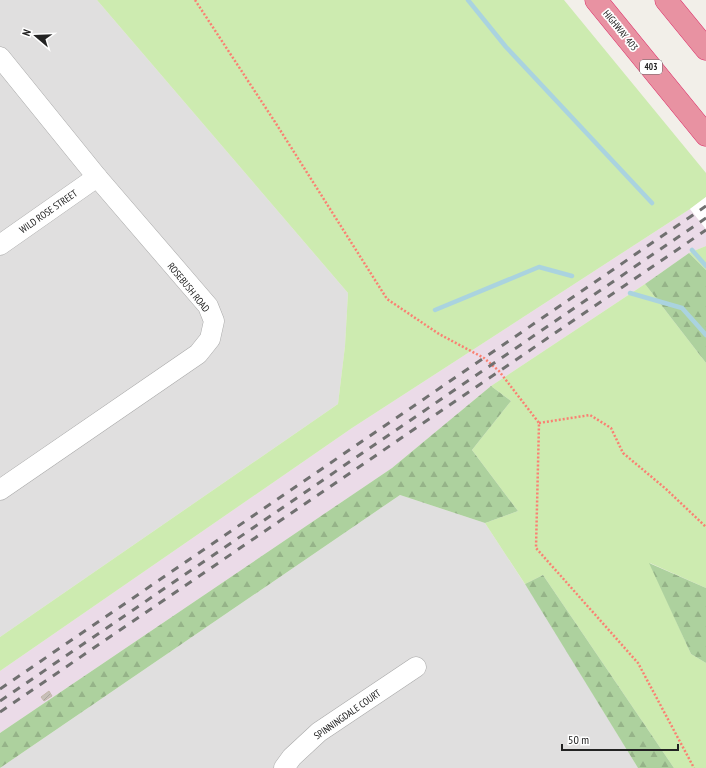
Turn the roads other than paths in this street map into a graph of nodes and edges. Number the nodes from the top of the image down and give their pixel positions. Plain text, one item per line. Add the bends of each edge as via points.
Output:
1 (596, 0) edge
2 (666, 0) edge
3 (706, 49) edge
4 (0, 57) edge
5 (706, 135) edge
6 (97, 177) junction
7 (0, 245) edge
8 (0, 490) edge
9 (416, 667) dead end
10 (284, 768) edge

1 - 5 highway, HIGHWAY 403 / 403
2 - 3 highway
4 - 6 street, ROSEBUSH ROAD
6 - 7 street, WILD ROSE STREET
6 - 8 street, ROSEBUSH ROAD via 208,306 214,321 210,339 198,354
9 - 10 street, SPINNINGDALE COURT via 319,732

